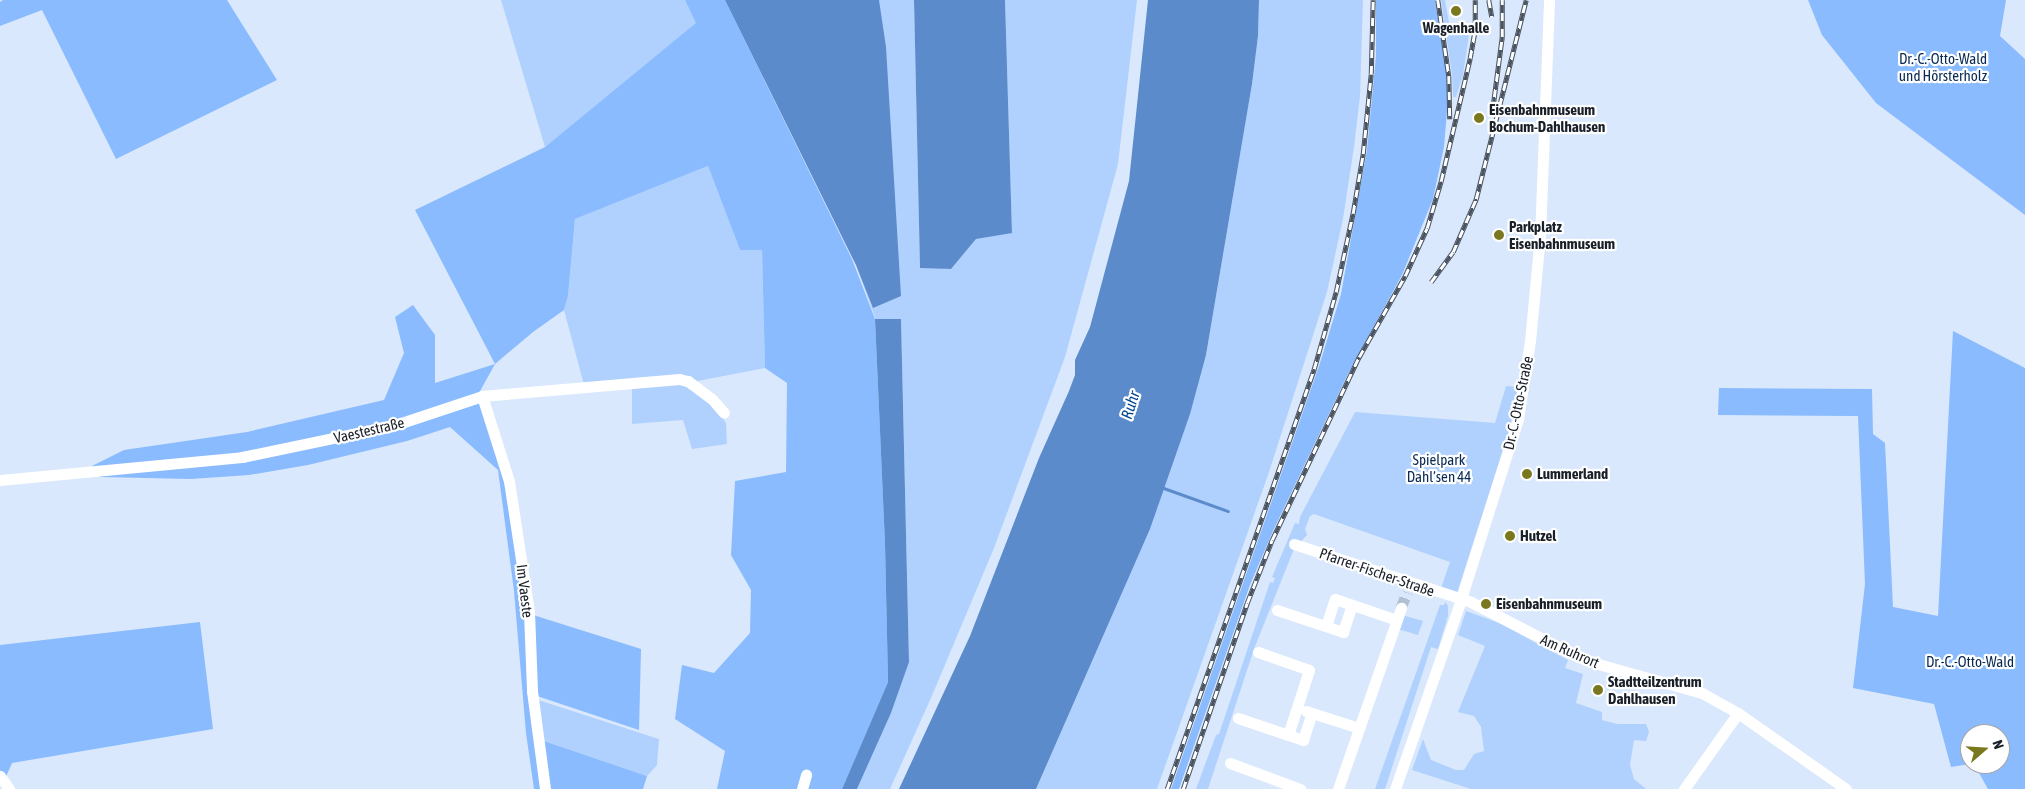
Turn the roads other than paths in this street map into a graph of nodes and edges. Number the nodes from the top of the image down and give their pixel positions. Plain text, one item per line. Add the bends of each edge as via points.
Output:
1 (1549, 0) edge
2 (482, 396) junction
3 (724, 413) dead end
4 (0, 480) edge
5 (1294, 544) dead end
6 (1461, 599) junction
7 (1352, 605) junction
8 (1401, 608) tunnel mouth
9 (1277, 610) dead end
10 (1397, 620) junction
11 (1326, 626) junction
12 (1258, 652) dead end
13 (1297, 708) junction
14 (1312, 713) junction
15 (1738, 713) junction
16 (1238, 718) dead end
17 (1359, 728) junction
18 (1288, 735) junction
19 (1230, 763) dead end
20 (806, 775) dead end
21 (0, 776) edge
22 (1270, 784) edge
23 (9, 789) edge
24 (545, 789) edge
25 (802, 789) edge
26 (1300, 789) edge
27 (1338, 789) edge
28 (1394, 789) edge
29 (1684, 789) edge
30 (1846, 789) edge

1 - 6 street, Dr.-C.-Otto-Straße via 1540,236 1536,296 1524,383 1516,428
2 - 3 street, Vaestestraße via 679,379 688,381 712,399
2 - 4 street, Vaestestraße via 395,425 242,457
2 - 24 street, Im Vaeste via 511,490 529,612 532,691
5 - 6 street, Pfarrer-Fischer-Straße via 1408,588
6 - 15 street, Am Ruhrort via 1576,656 1605,667 1702,692
6 - 28 street, Dr.-C.-Otto-Straße
7 - 10 street
7 - 11 street via 1335,599
7 - 11 street via 1343,632
8 - 10 street
9 - 11 street
10 - 17 street
12 - 13 street via 1309,670
13 - 14 street
13 - 18 street
14 - 17 street
14 - 18 street via 1303,740
15 - 29 street
15 - 30 street, Am Ruhrort
16 - 18 street
17 - 27 street
19 - 22 street
20 - 25 street
21 - 23 street
22 - 26 street

